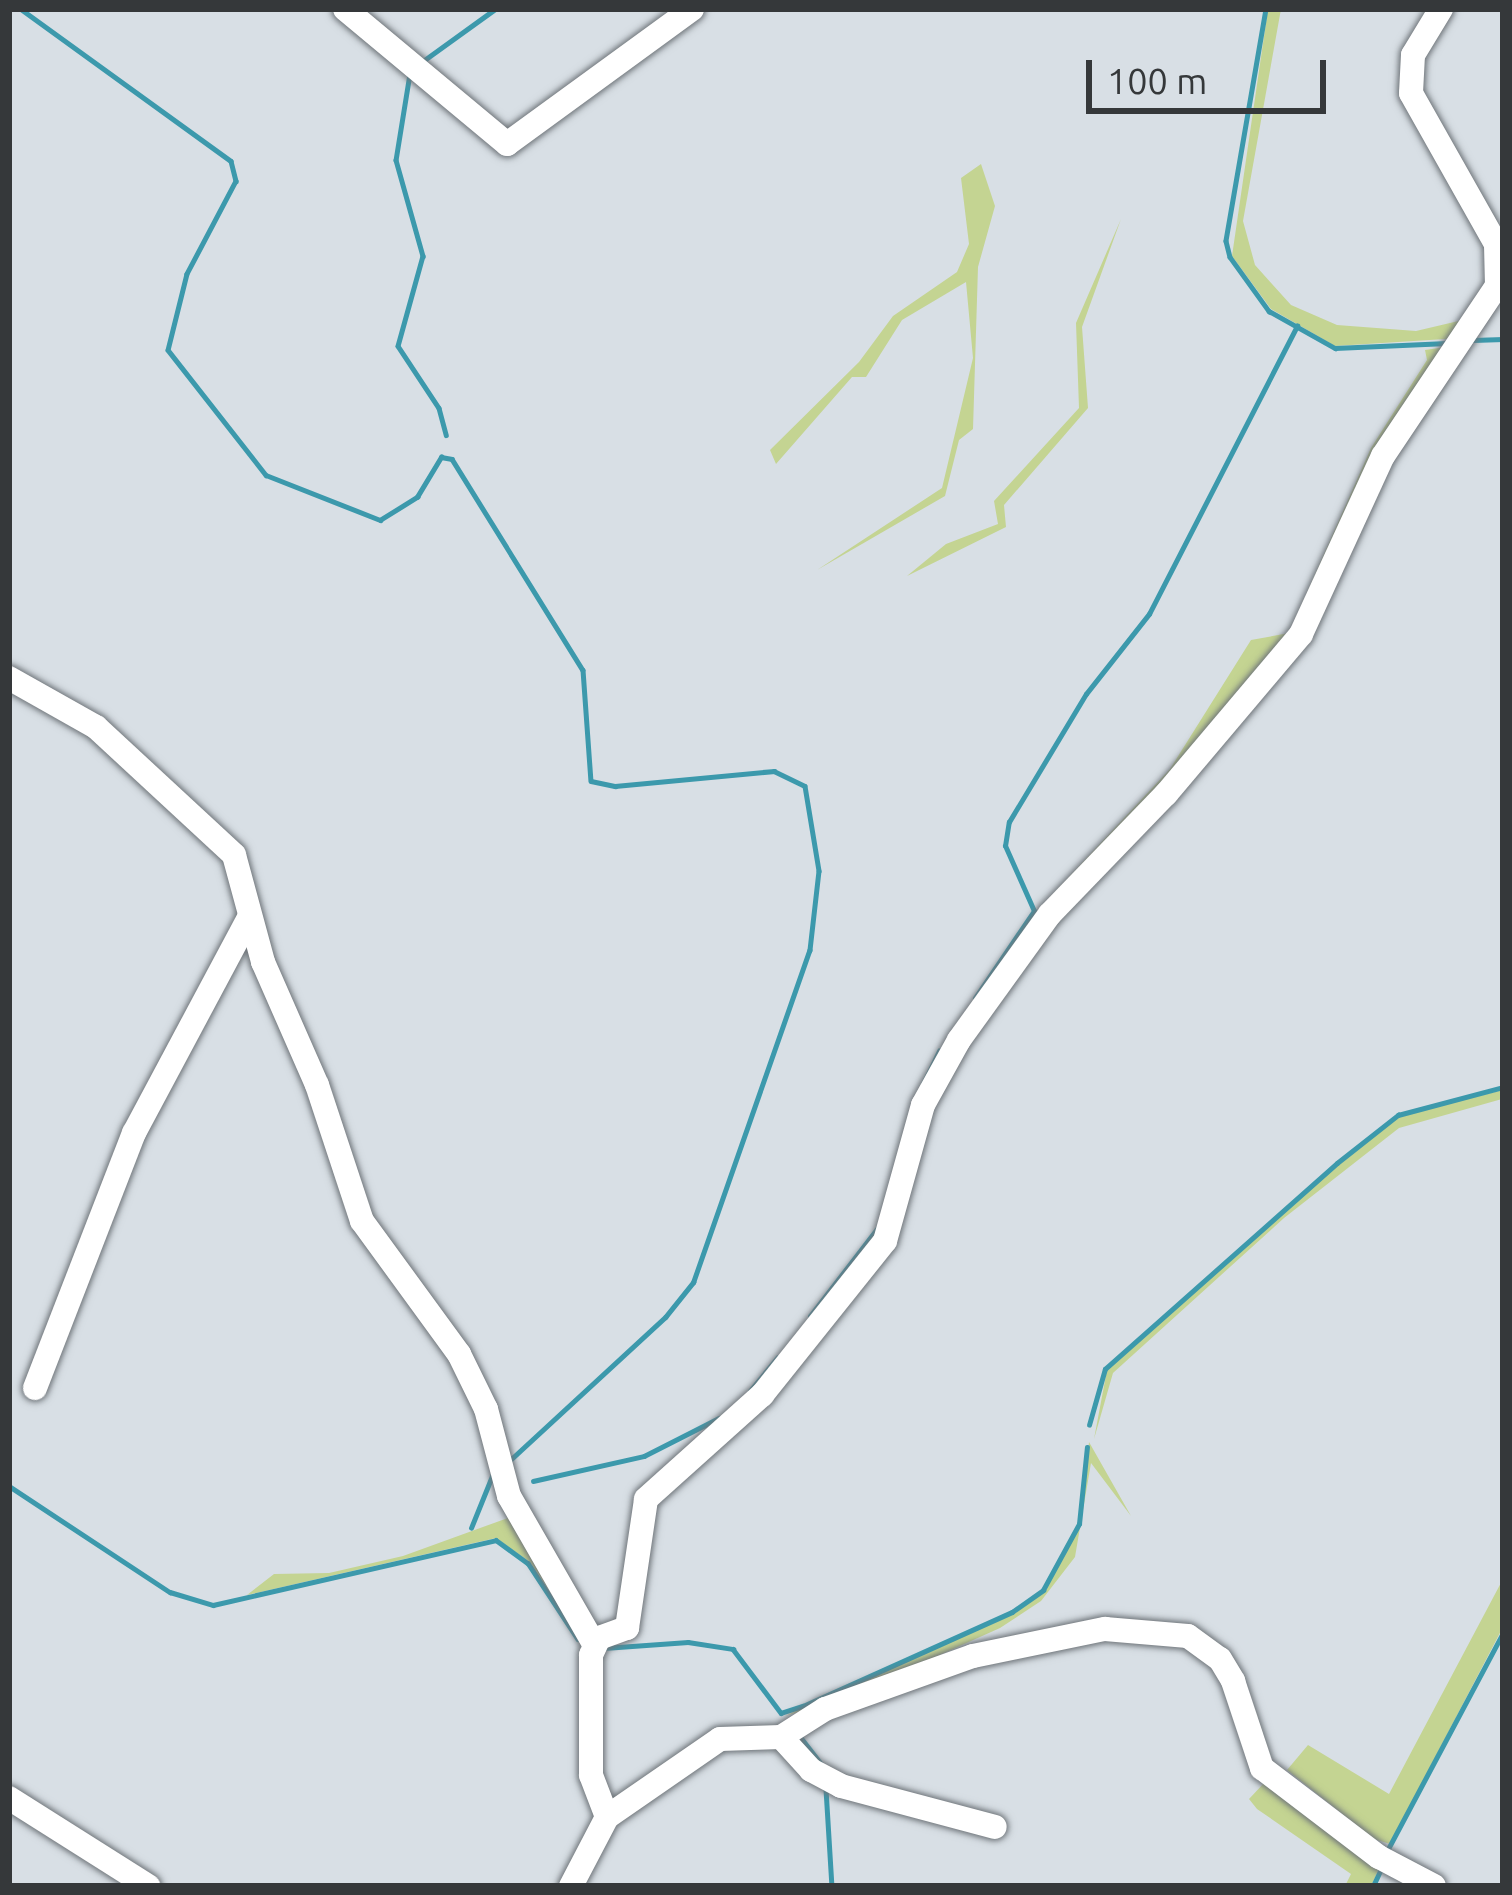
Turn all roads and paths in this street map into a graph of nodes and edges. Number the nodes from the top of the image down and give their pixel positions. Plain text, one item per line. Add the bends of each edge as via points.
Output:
1 (346, 9) edge
2 (692, 9) edge
3 (1442, 9) edge
4 (9, 678) edge
5 (249, 918) junction
6 (34, 1388) dead end
7 (594, 1643) junction
8 (781, 1737) junction
9 (9, 1798) edge
10 (607, 1817) junction
11 (995, 1827) dead end
12 (148, 1886) edge
13 (571, 1886) edge
14 (1434, 1886) edge

1 - 2 street via 507,144
3 - 7 street via 1412,55 1412,93 1496,244 1501,268 1491,298 1384,456 1301,634 1166,794 1050,914 959,1040 923,1105 885,1240 763,1395 653,1489 626,1628
4 - 5 street via 80,716 221,838 240,869
5 - 6 street via 134,1133
5 - 7 street via 362,1221 459,1354 486,1409 509,1496
7 - 10 street via 591,1775
8 - 10 street via 710,1743
8 - 11 street via 831,1782
8 - 14 street via 825,1709 973,1656 1105,1629 1188,1636 1220,1659 1233,1682 1262,1768 1379,1857
9 - 12 street
10 - 13 street

